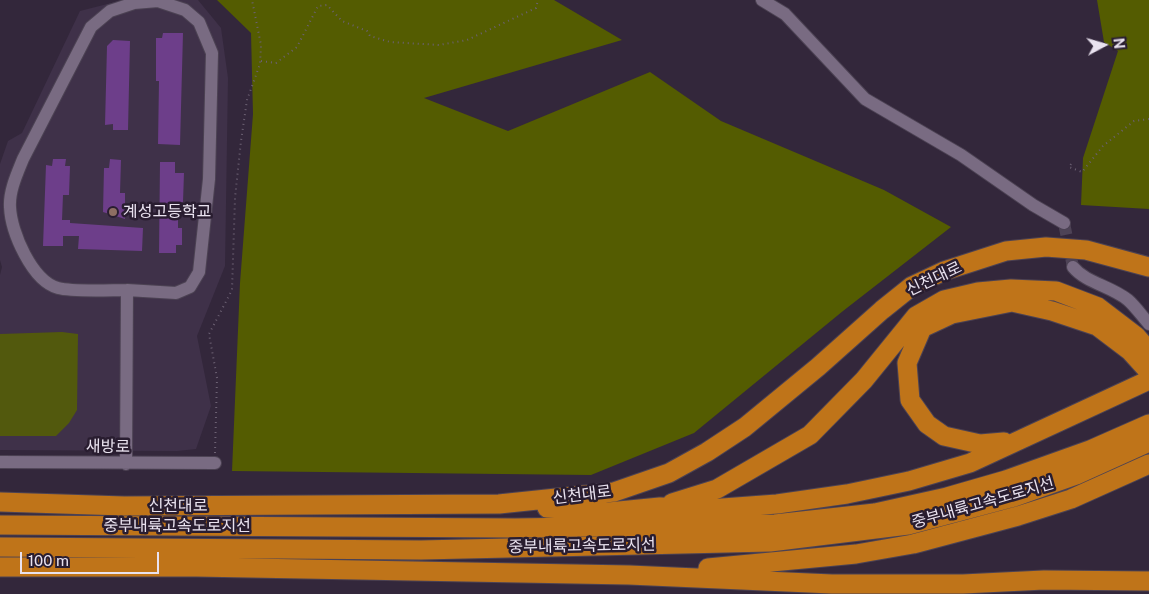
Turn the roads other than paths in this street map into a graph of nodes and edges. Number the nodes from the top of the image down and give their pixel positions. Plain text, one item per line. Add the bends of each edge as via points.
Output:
1 (762, 0) edge
2 (1064, 223) dead end
3 (1072, 267) dead end
4 (1149, 267) edge
5 (127, 290) junction
6 (1149, 324) edge
7 (1149, 350) edge
8 (1149, 372) edge
9 (1149, 380) edge
10 (1149, 424) edge
11 (1035, 434) junction
12 (1149, 442) edge
13 (0, 462) edge
14 (215, 463) road end
15 (126, 464) junction
16 (1149, 464) edge
17 (0, 502) edge
18 (499, 504) junction
19 (660, 507) junction
20 (0, 525) edge
21 (0, 547) edge
22 (0, 568) edge
23 (629, 575) junction
24 (1149, 581) edge
25 (832, 584) junction
26 (921, 594) edge

1 - 2 street via 785,14 865,99 961,155
3 - 6 street via 1079,275 1128,300
4 - 18 highway, 신천대로 via 1086,250 1046,248 1006,251 944,271 912,286 745,427 669,473 614,492
5 - 5 street via 58,288 41,279 13,230 10,205 23,159 91,27 110,11 134,3 158,1 184,10 199,22 212,53 208,188 199,272 190,287 176,293
5 - 15 street
7 - 19 highway via 1098,307 1056,291 986,291 944,300 916,316 864,380 810,435 717,488
8 - 11 highway via 1130,351 1096,326 1052,310 1012,302 952,314 922,328 906,363 910,400 927,424 944,436 980,444 1003,443
9 - 11 highway
10 - 20 highway, 중부내륙고속도로지선 via 1090,450 1006,480 947,496 875,514 776,524 524,528
11 - 19 highway via 970,463 909,481 847,494 709,509
12 - 21 highway, 중부내륙고속도로지선 via 1076,475 1014,497 908,525 770,542 421,550
13 - 15 street, 새방로
14 - 15 street, 새방로
16 - 23 highway via 1071,499 913,544 856,554
17 - 18 highway, 신천대로 via 124,506
18 - 19 highway via 609,512
22 - 23 highway via 196,567
23 - 25 highway
24 - 25 highway
25 - 26 highway

